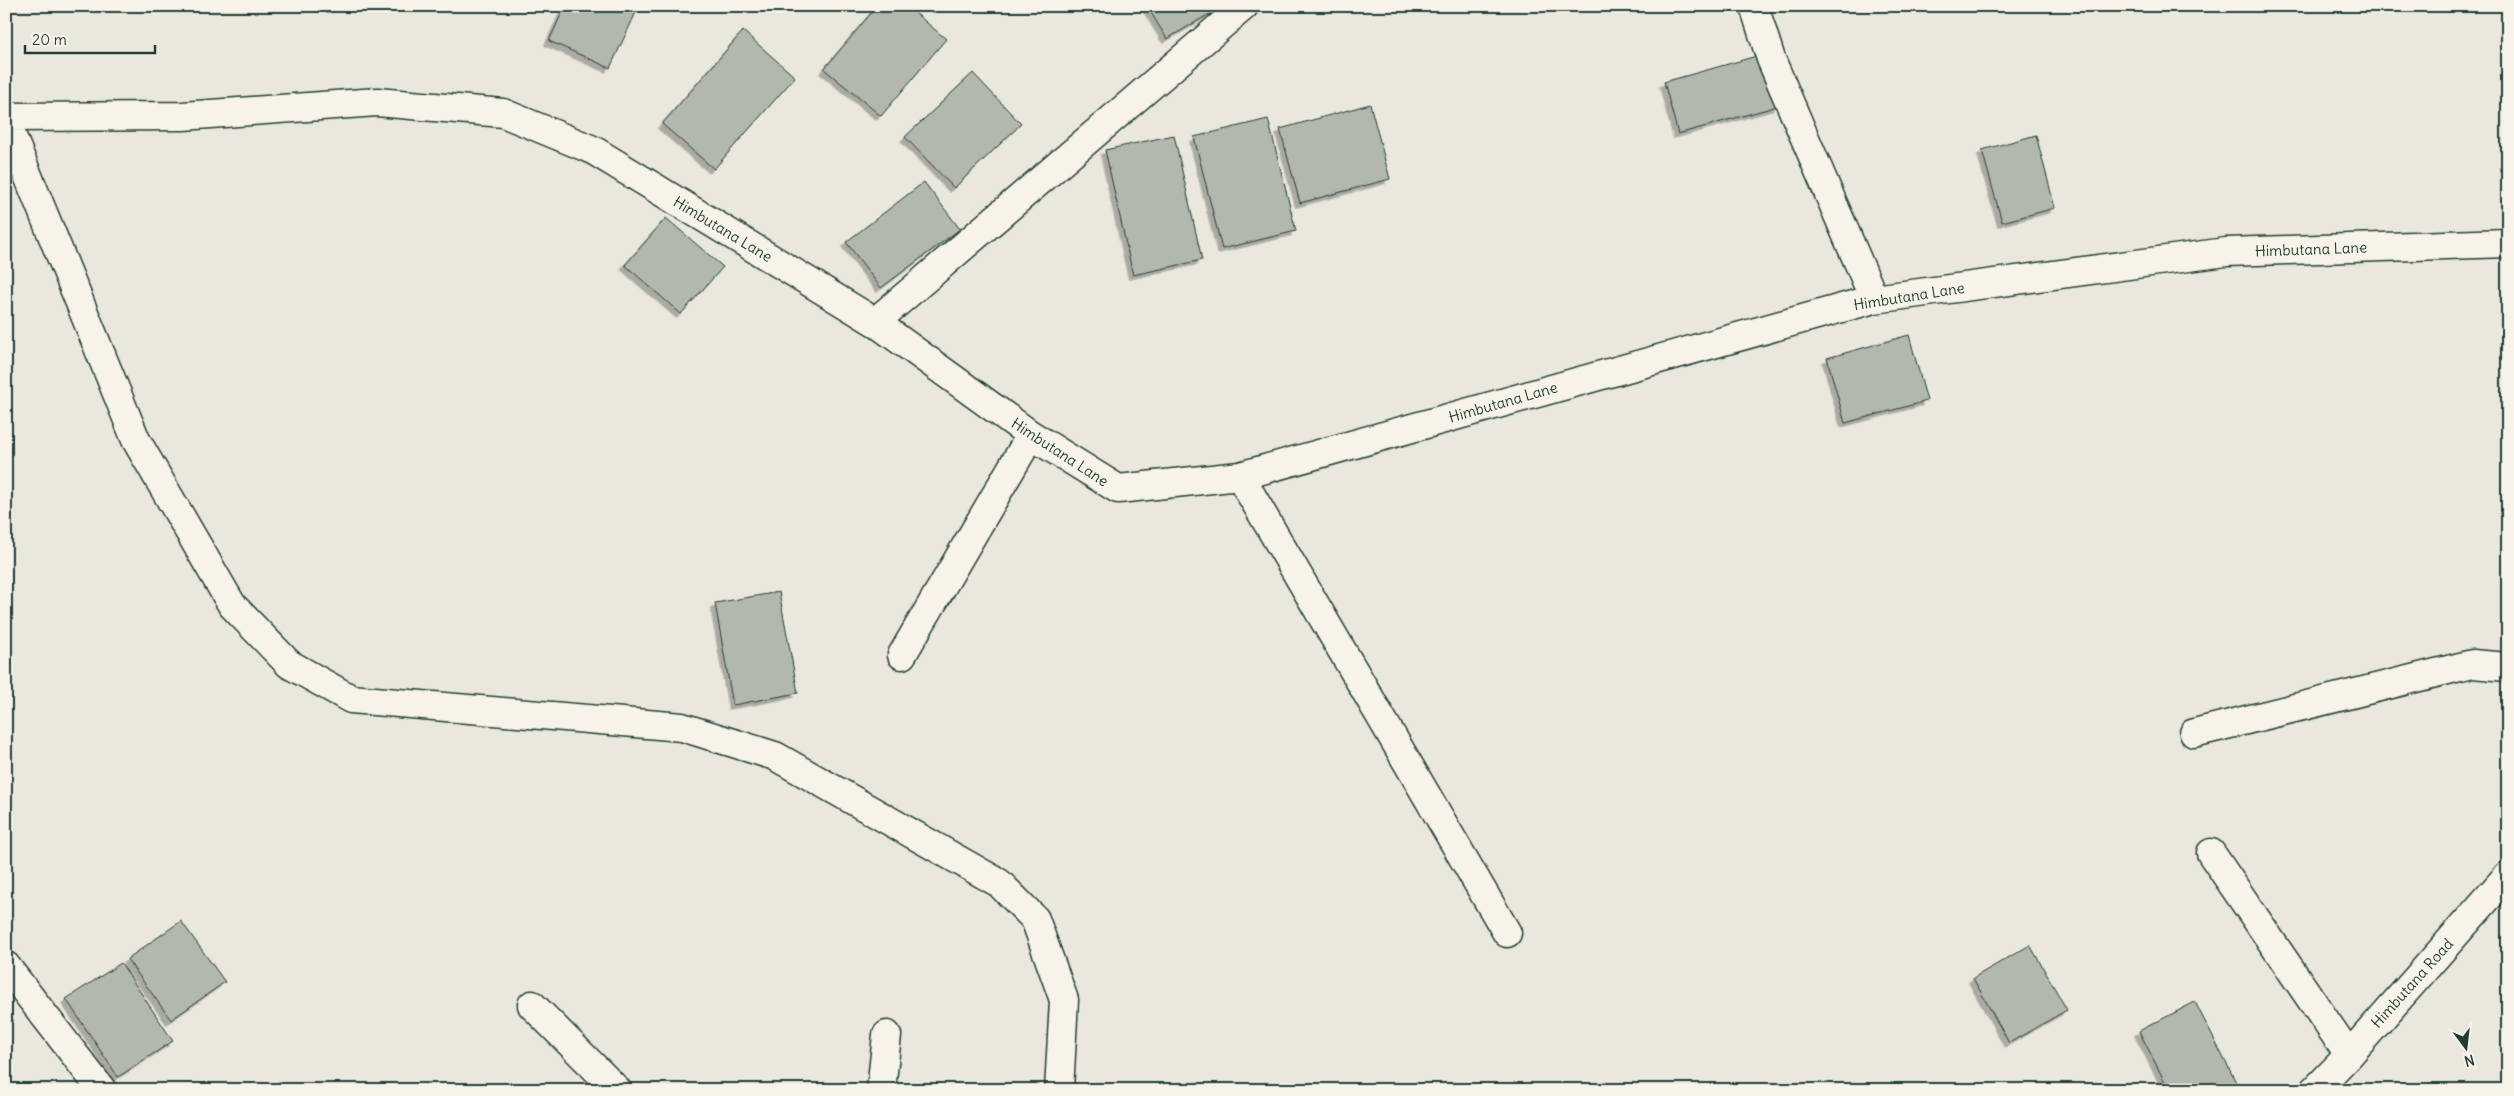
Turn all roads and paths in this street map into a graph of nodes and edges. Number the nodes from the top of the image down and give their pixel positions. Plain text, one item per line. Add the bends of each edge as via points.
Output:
1 (1244, 6) edge
2 (1754, 6) edge
3 (6, 117) edge
4 (6, 122) edge
5 (2508, 243) edge
6 (1874, 299) junction
7 (875, 322) junction
8 (1031, 435) junction
9 (1240, 476) junction
10 (902, 655) dead end
11 (2508, 667) edge
12 (2194, 734) dead end
13 (2211, 853) dead end
14 (2508, 875) edge
15 (1507, 933) dead end
16 (6, 966) edge
17 (532, 1005) dead end
18 (887, 1035) dead end
19 (2349, 1055) junction
20 (102, 1090) edge
21 (618, 1090) edge
22 (882, 1090) edge
23 (1059, 1090) edge
24 (2315, 1090) edge

1 - 7 street
2 - 6 street via 1771,59
3 - 7 street, Himbutana Lane via 183,116 377,102 503,113 593,150
4 - 23 street via 136,440 232,605 289,664 351,699 682,727 775,756 999,883 1035,919 1064,1000
5 - 6 street, Himbutana Lane via 2226,252
6 - 9 street, Himbutana Lane
7 - 8 street, Himbutana Lane
8 - 9 street, Himbutana Lane via 1118,489
8 - 10 street
9 - 15 street
11 - 12 street via 2472,664
13 - 19 street
14 - 19 street, Himbutana Road
16 - 20 street
17 - 21 street
18 - 22 street
19 - 24 street, Himbutana Road

